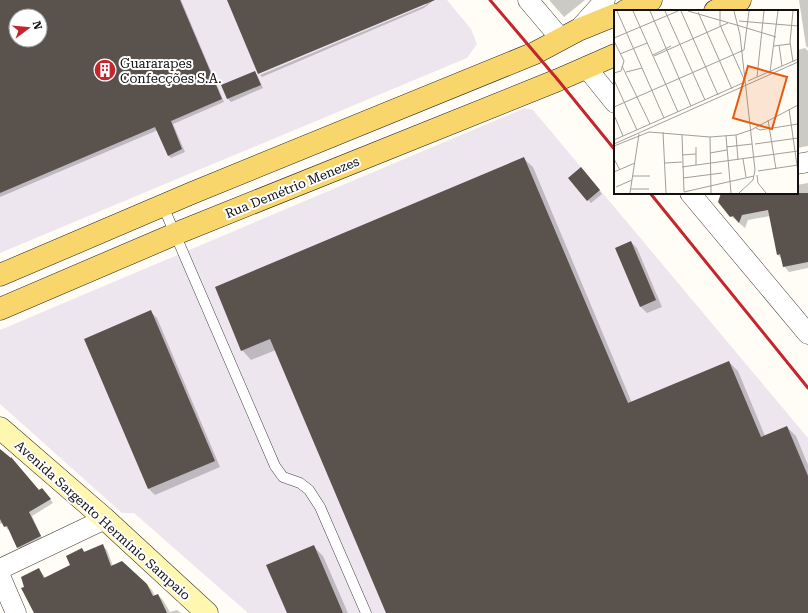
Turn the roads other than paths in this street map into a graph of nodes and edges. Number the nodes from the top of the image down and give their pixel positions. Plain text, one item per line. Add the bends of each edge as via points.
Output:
1 (528, 0) edge
2 (605, 0) edge
3 (651, 0) edge
4 (740, 0) edge
5 (627, 10) edge
6 (717, 10) edge
7 (614, 15) edge
8 (569, 34) junction
9 (614, 55) edge
10 (586, 68) junction
11 (614, 102) edge
12 (808, 162) edge
13 (798, 164) edge
14 (691, 194) edge
15 (163, 206) junction
16 (176, 234) junction
17 (0, 275) edge
18 (0, 309) edge
19 (808, 334) edge
20 (0, 428) edge
21 (105, 519) junction
22 (0, 569) edge
23 (0, 576) edge
24 (16, 613) edge
25 (207, 613) edge
26 (366, 613) edge

1 - 8 street
2 - 8 street
3 - 5 main road
4 - 6 main road
7 - 8 main road
8 - 15 main road via 535,52
9 - 10 main road, Rua Demétrio Menezes
10 - 11 street
10 - 16 main road, Rua Demétrio Menezes
12 - 13 street
14 - 19 street
15 - 16 lane
15 - 17 main road
16 - 18 main road, Rua Demétrio Menezes
16 - 26 lane via 275,466 283,477 300,483 309,490 320,507
20 - 21 main road, Avenida Sargento Hermínio Sampaio
21 - 22 street
21 - 25 main road, Avenida Sargento Hermínio Sampaio
23 - 24 street

